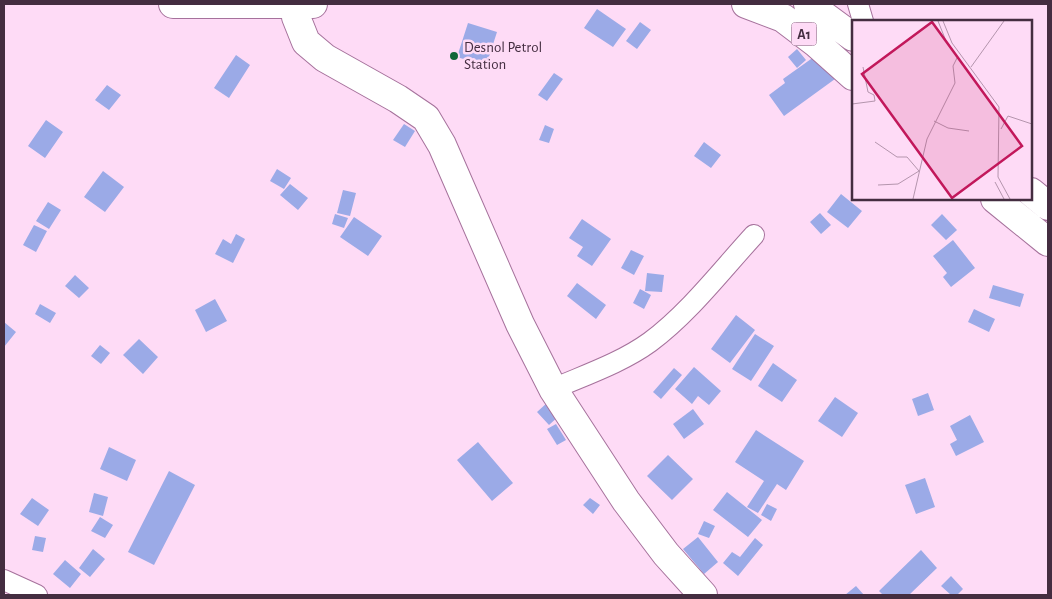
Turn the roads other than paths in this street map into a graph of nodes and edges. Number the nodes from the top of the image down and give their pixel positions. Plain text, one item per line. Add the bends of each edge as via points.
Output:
1 (173, 4) edge
2 (304, 4) edge
3 (746, 4) edge
4 (808, 4) edge
5 (858, 4) edge
6 (863, 20) edge
7 (852, 36) edge
8 (852, 75) edge
9 (1032, 193) edge
10 (996, 200) edge
11 (1048, 206) edge
12 (754, 235) dead end
13 (1048, 242) edge
14 (553, 389) junction
15 (4, 580) edge
16 (37, 595) edge
17 (703, 595) edge

1 - 2 main road
2 - 14 main road via 296,17 306,42 325,58 398,98 426,118 442,145 520,324
3 - 8 main road, A1 via 782,18
4 - 7 main road, A1
5 - 6 street
9 - 11 main road
10 - 13 main road
12 - 14 street via 694,301 650,342 624,358
14 - 17 main road via 626,501 666,554
15 - 16 street

